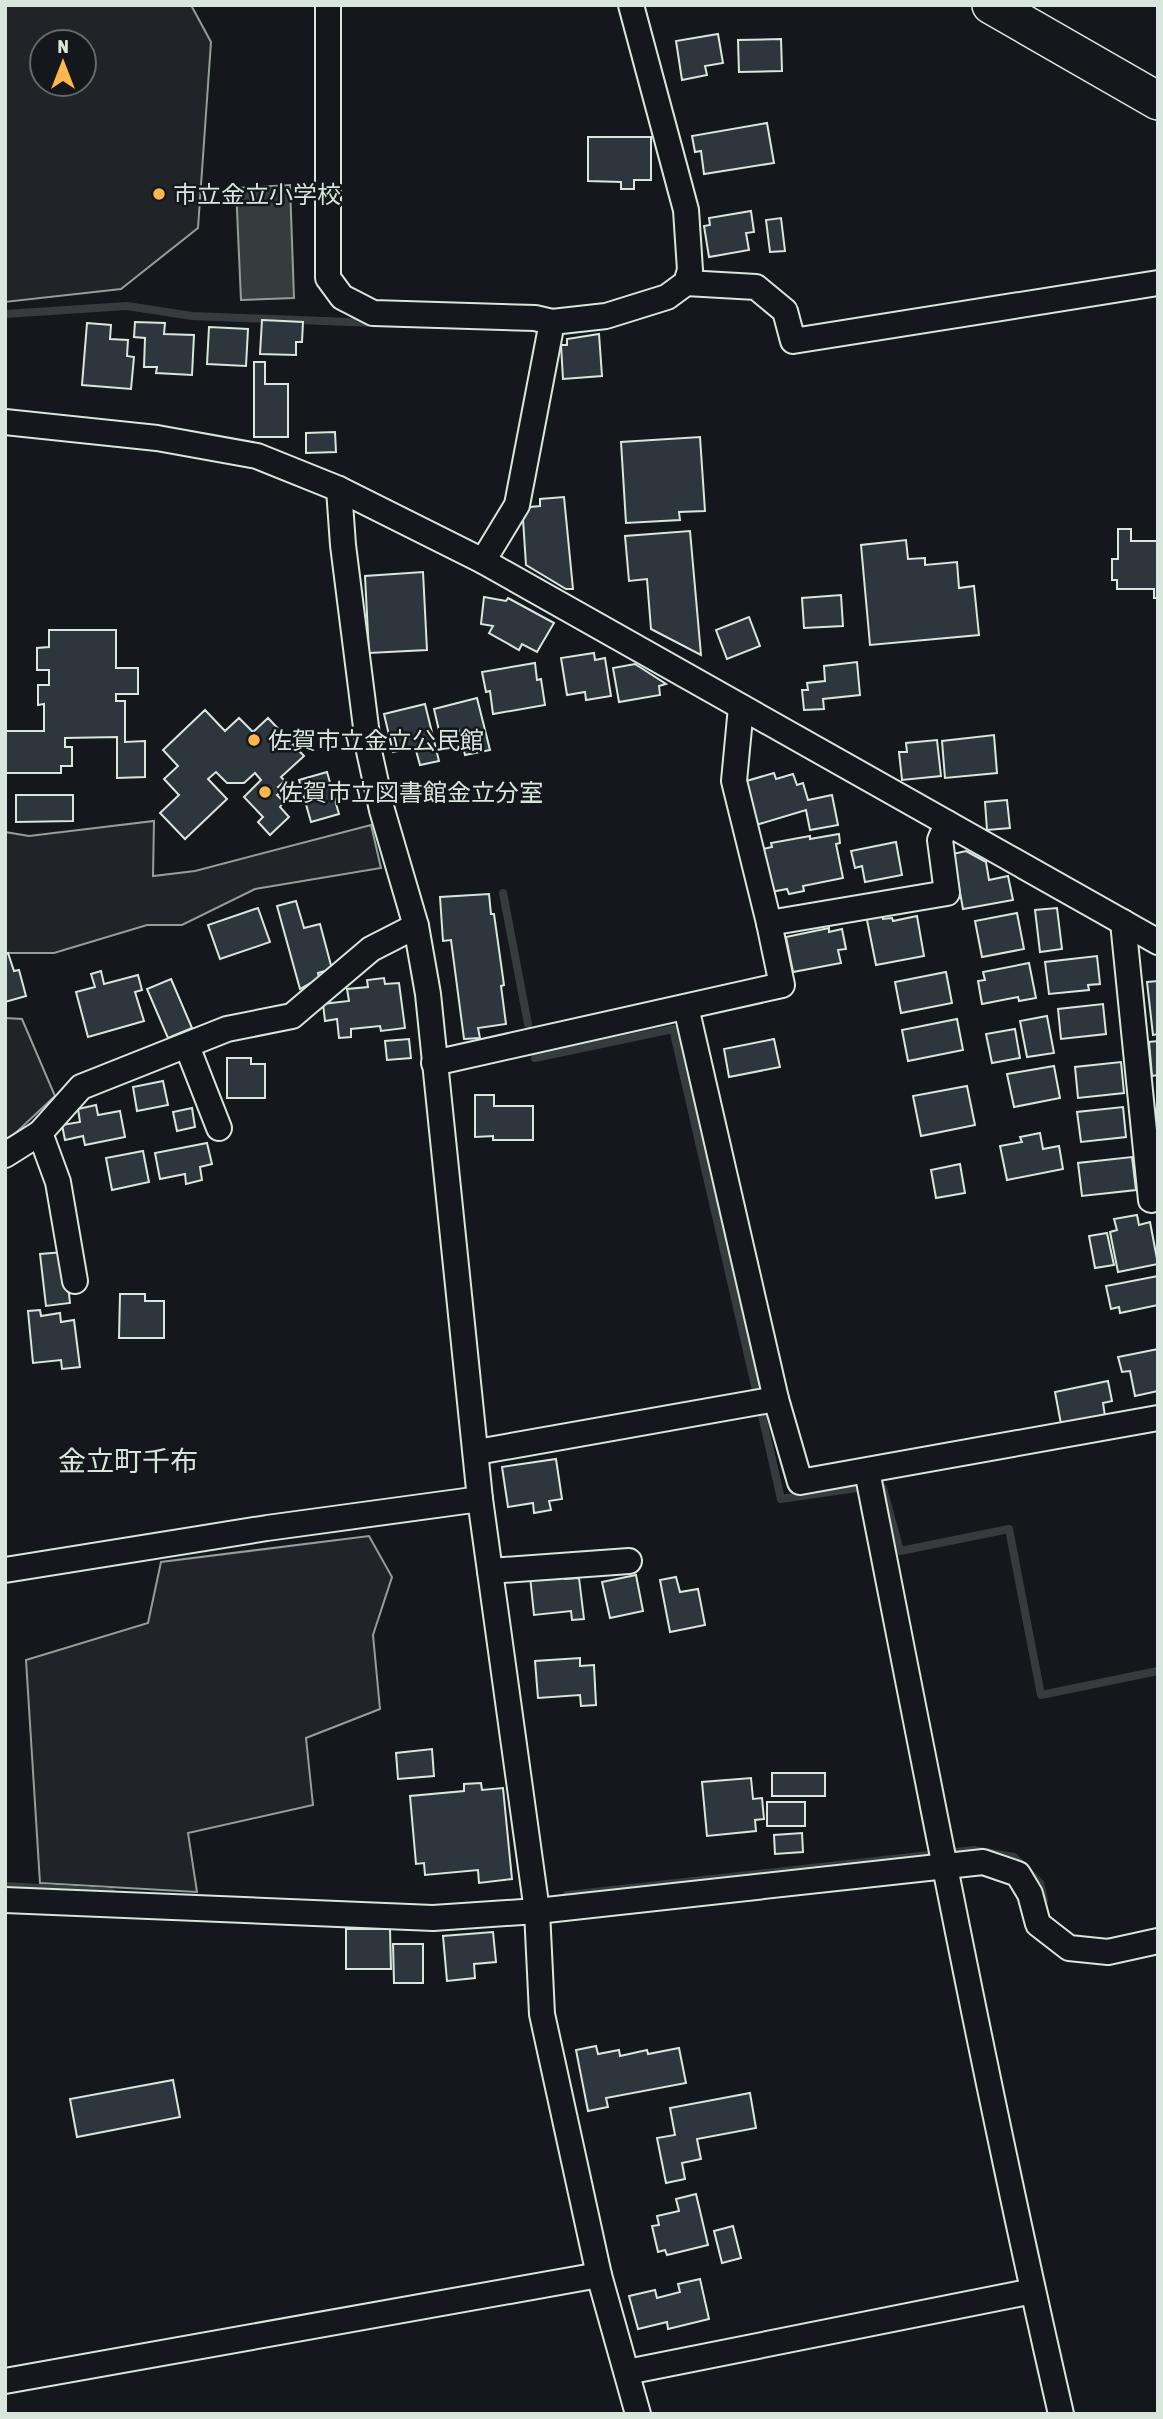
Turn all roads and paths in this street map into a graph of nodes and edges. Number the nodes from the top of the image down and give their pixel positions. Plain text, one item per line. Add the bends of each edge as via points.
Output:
1 (328, 5) edge
2 (631, 5) edge
3 (991, 5) edge
4 (1158, 101) edge
5 (686, 283) junction
6 (1158, 283) edge
7 (552, 322) junction
8 (5, 422) edge
9 (339, 489) junction
10 (483, 561) junction
11 (741, 708) junction
12 (947, 823) junction
13 (1123, 922) junction
14 (769, 923) junction
15 (416, 926) junction
16 (1158, 942) edge
17 (686, 1007) junction
18 (187, 1046) junction
19 (434, 1063) junction
20 (219, 1128) dead end
21 (40, 1133) junction
22 (5, 1156) edge
23 (1158, 1198) edge
24 (75, 1281) dead end
25 (776, 1398) junction
26 (1158, 1418) edge
27 (477, 1452) junction
28 (867, 1471) junction
29 (480, 1499) junction
30 (629, 1562) dead end
31 (5, 1570) edge
32 (490, 1571) junction
33 (943, 1868) junction
34 (5, 1900) edge
35 (537, 1911) junction
36 (1158, 1941) edge
37 (599, 2275) junction
38 (1033, 2291) junction
39 (627, 2372) junction
40 (5, 2381) edge
41 (638, 2414) edge
42 (1061, 2414) edge

1 - 7 street via 328,278 342,297 373,313
2 - 5 street via 686,210 690,270
3 - 4 main road
5 - 6 street via 756,287 785,311 793,341
5 - 7 street via 667,297 606,316
7 - 10 street via 516,505
8 - 9 street via 157,438 257,456
9 - 10 street
9 - 15 street via 369,751
10 - 11 street
11 - 12 street
11 - 14 street via 734,781
12 - 13 street
12 - 14 street via 940,840 947,893
13 - 16 street
13 - 23 street via 1151,1200
14 - 17 street via 782,985
15 - 18 street via 370,949 292,1016 227,1029
15 - 19 street
17 - 19 street
17 - 25 street
18 - 20 street
18 - 21 street via 81,1087
19 - 27 street
21 - 22 street
21 - 24 street via 58,1182
25 - 27 street
25 - 28 street via 800,1482
26 - 28 street
27 - 29 street
28 - 33 street
29 - 31 street
29 - 32 street
30 - 32 street
32 - 35 street
33 - 35 street
33 - 36 street via 984,1862 1018,1874 1030,1894 1038,1924 1069,1948 1108,1952
33 - 38 street
34 - 35 street via 432,1918
35 - 37 street via 542,2014
37 - 39 street
37 - 40 street
38 - 39 street
38 - 42 street
39 - 41 street

